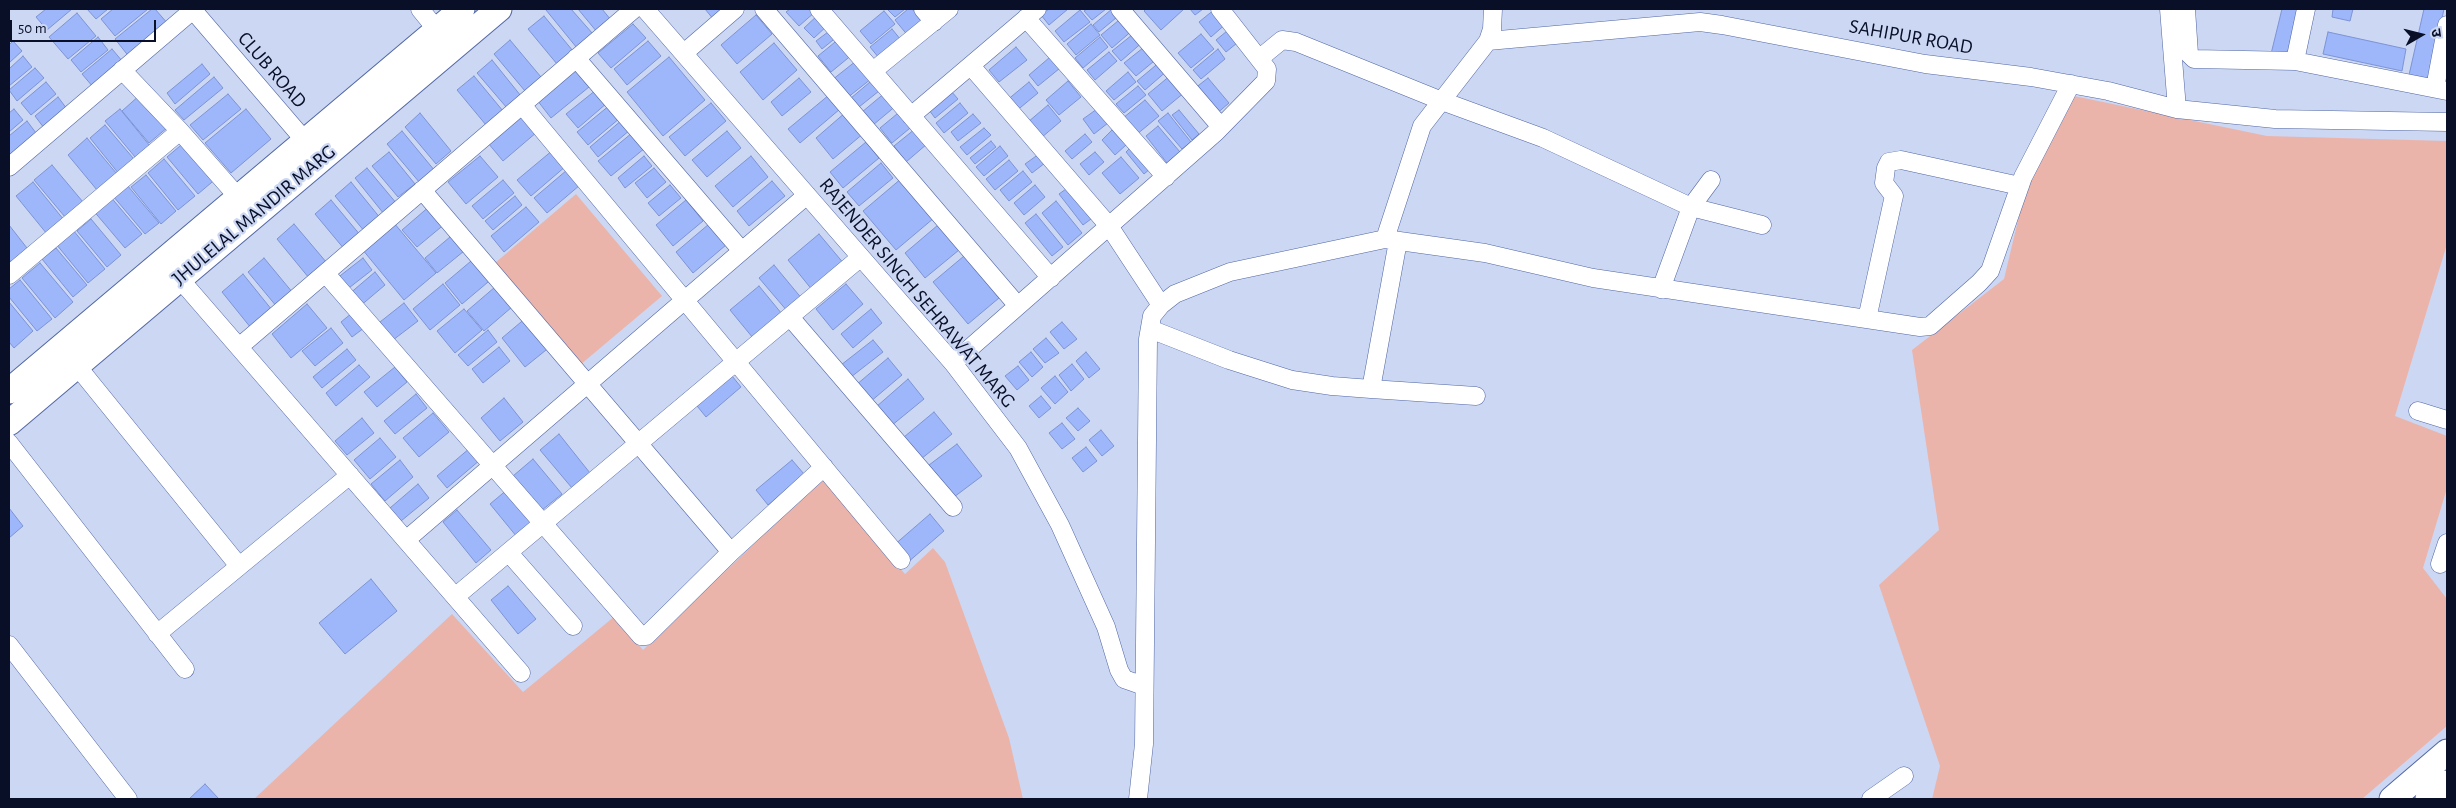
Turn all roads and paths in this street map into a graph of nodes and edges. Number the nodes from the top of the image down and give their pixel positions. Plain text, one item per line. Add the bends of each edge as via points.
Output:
1 (192, 9) edge
2 (420, 9) edge
3 (462, 9) edge
4 (499, 9) edge
5 (634, 9) edge
6 (645, 9) edge
7 (736, 9) edge
8 (764, 9) edge
9 (818, 9) edge
10 (949, 9) edge
11 (1120, 9) edge
12 (1220, 9) edge
13 (1493, 9) edge
14 (2169, 9) edge
15 (2186, 9) edge
16 (2306, 9) edge
17 (1032, 14) edge
18 (928, 15) edge
19 (2447, 25) edge
20 (437, 30) junction
21 (1488, 41) junction
22 (684, 53) junction
23 (576, 58) junction
24 (1260, 58) junction
25 (2295, 61) junction
26 (971, 66) junction
27 (122, 70) junction
28 (873, 71) junction
29 (2071, 84) junction
30 (2441, 90) edge
31 (1442, 101) junction
32 (522, 104) junction
33 (2177, 109) junction
34 (911, 116) junction
35 (2447, 122) edge
36 (1221, 127) junction
37 (180, 131) junction
38 (313, 150) junction
39 (9, 167) edge
40 (1166, 176) junction
41 (1711, 180) dead end
42 (2020, 186) junction
43 (422, 190) junction
44 (807, 195) junction
45 (238, 198) junction
46 (1691, 207) junction
47 (1762, 225) dead end
48 (1109, 226) junction
49 (1392, 240) junction
50 (742, 251) junction
51 (861, 257) junction
52 (171, 269) junction
53 (326, 274) junction
54 (9, 276) edge
55 (1051, 278) junction
56 (1662, 289) junction
57 (685, 300) junction
58 (1161, 305) junction
59 (1018, 306) junction
60 (790, 317) junction
61 (1867, 319) junction
62 (1150, 329) junction
63 (239, 347) junction
64 (736, 362) junction
65 (953, 363) junction
66 (76, 366) junction
67 (587, 384) junction
68 (11, 386) edge
69 (1372, 389) junction
70 (1476, 396) dead end
71 (2418, 411) dead end
72 (2447, 420) edge
73 (9, 423) edge
74 (9, 444) edge
75 (638, 444) junction
76 (492, 467) junction
77 (824, 467) junction
78 (350, 475) junction
79 (953, 507) dead end
80 (543, 525) junction
81 (406, 540) junction
82 (2447, 543) edge
83 (731, 552) junction
84 (509, 553) junction
85 (901, 560) dead end
86 (2440, 564) dead end
87 (239, 566) junction
88 (455, 597) junction
89 (573, 626) dead end
90 (157, 634) junction
91 (9, 645) edge
92 (185, 670) dead end
93 (521, 673) dead end
94 (1144, 686) junction
95 (2447, 752) edge
96 (1904, 776) dead end
97 (2447, 783) edge
98 (128, 799) edge
99 (1138, 799) edge
100 (1871, 799) edge
101 (2392, 799) edge
102 (2428, 799) edge

1 - 27 street
1 - 38 street, CLUB ROAD
2 - 20 street
3 - 20 street, JHULELAL MANDIR MARG
4 - 38 street, JHULELAL MANDIR MARG
5 - 23 street
6 - 22 street, RAJENDER SINGH SEHRAWAT MARG
7 - 22 street
8 - 59 street
9 - 28 street
10 - 18 street
11 - 36 street
12 - 24 street
13 - 21 street
14 - 33 street
15 - 25 street via 2189,54 2194,59
16 - 25 street
17 - 26 street
17 - 40 street
18 - 28 street
19 - 30 street
20 - 38 street, JHULELAL MANDIR MARG
21 - 29 street, SAHIPUR ROAD via 1700,22 1925,64
21 - 31 street
22 - 44 street, RAJENDER SINGH SEHRAWAT MARG
23 - 32 street
23 - 50 street
24 - 31 street via 1282,40 1296,42
24 - 36 street via 1267,69 1266,81
25 - 30 street
26 - 34 street
26 - 48 street
27 - 37 street
27 - 39 street
28 - 34 street
29 - 33 street, SAHIPUR ROAD
29 - 42 street
31 - 46 street via 1543,138
31 - 49 street via 1422,126
32 - 43 street
32 - 57 street
33 - 35 street, SAHIPUR ROAD via 2275,119
34 - 55 street
36 - 40 street
37 - 45 street
37 - 54 street
38 - 45 street, JHULELAL MANDIR MARG
38 - 52 street, JHULELAL MANDIR MARG
40 - 48 street
41 - 46 street
42 - 61 street via 1990,271 1936,322 1920,327
42 - 61 street via 1901,160 1889,162 1884,183 1894,196
43 - 53 street
43 - 67 street
44 - 50 street
44 - 51 street, RAJENDER SINGH SEHRAWAT MARG
45 - 52 street, JHULELAL MANDIR MARG
46 - 47 street
46 - 56 street
48 - 55 street
48 - 58 street
49 - 56 street via 1485,253 1593,278
49 - 58 street via 1230,272 1176,294
49 - 69 street
50 - 57 street
51 - 60 street
51 - 65 street, RAJENDER SINGH SEHRAWAT MARG
52 - 63 street
52 - 66 street, JHULELAL MANDIR MARG
52 - 68 street, JHULELAL MANDIR MARG
53 - 63 street
53 - 76 street
55 - 59 street
56 - 61 street
57 - 64 street
57 - 67 street
58 - 62 street via 1152,316
59 - 65 street
60 - 64 street
60 - 79 street
62 - 69 street via 1292,380
62 - 94 street
63 - 78 street
64 - 75 street
64 - 77 street
65 - 94 street, RAJENDER SINGH SEHRAWAT MARG via 1018,448 1060,525 1106,627 1119,670 1124,678
66 - 73 street, JHULELAL MANDIR MARG
66 - 87 street
67 - 75 street
67 - 76 street
69 - 70 street
71 - 72 street
74 - 90 street
75 - 80 street
75 - 83 street
76 - 80 street
76 - 81 street
77 - 83 street
77 - 85 street
78 - 81 street
78 - 87 street
80 - 83 street via 641,636 646,636
80 - 84 street
81 - 88 street
82 - 86 street
84 - 88 street
84 - 89 street
87 - 90 street
88 - 93 street
90 - 92 street
91 - 98 street
94 - 99 street via 1144,744
95 - 101 street
96 - 100 street
97 - 102 street

